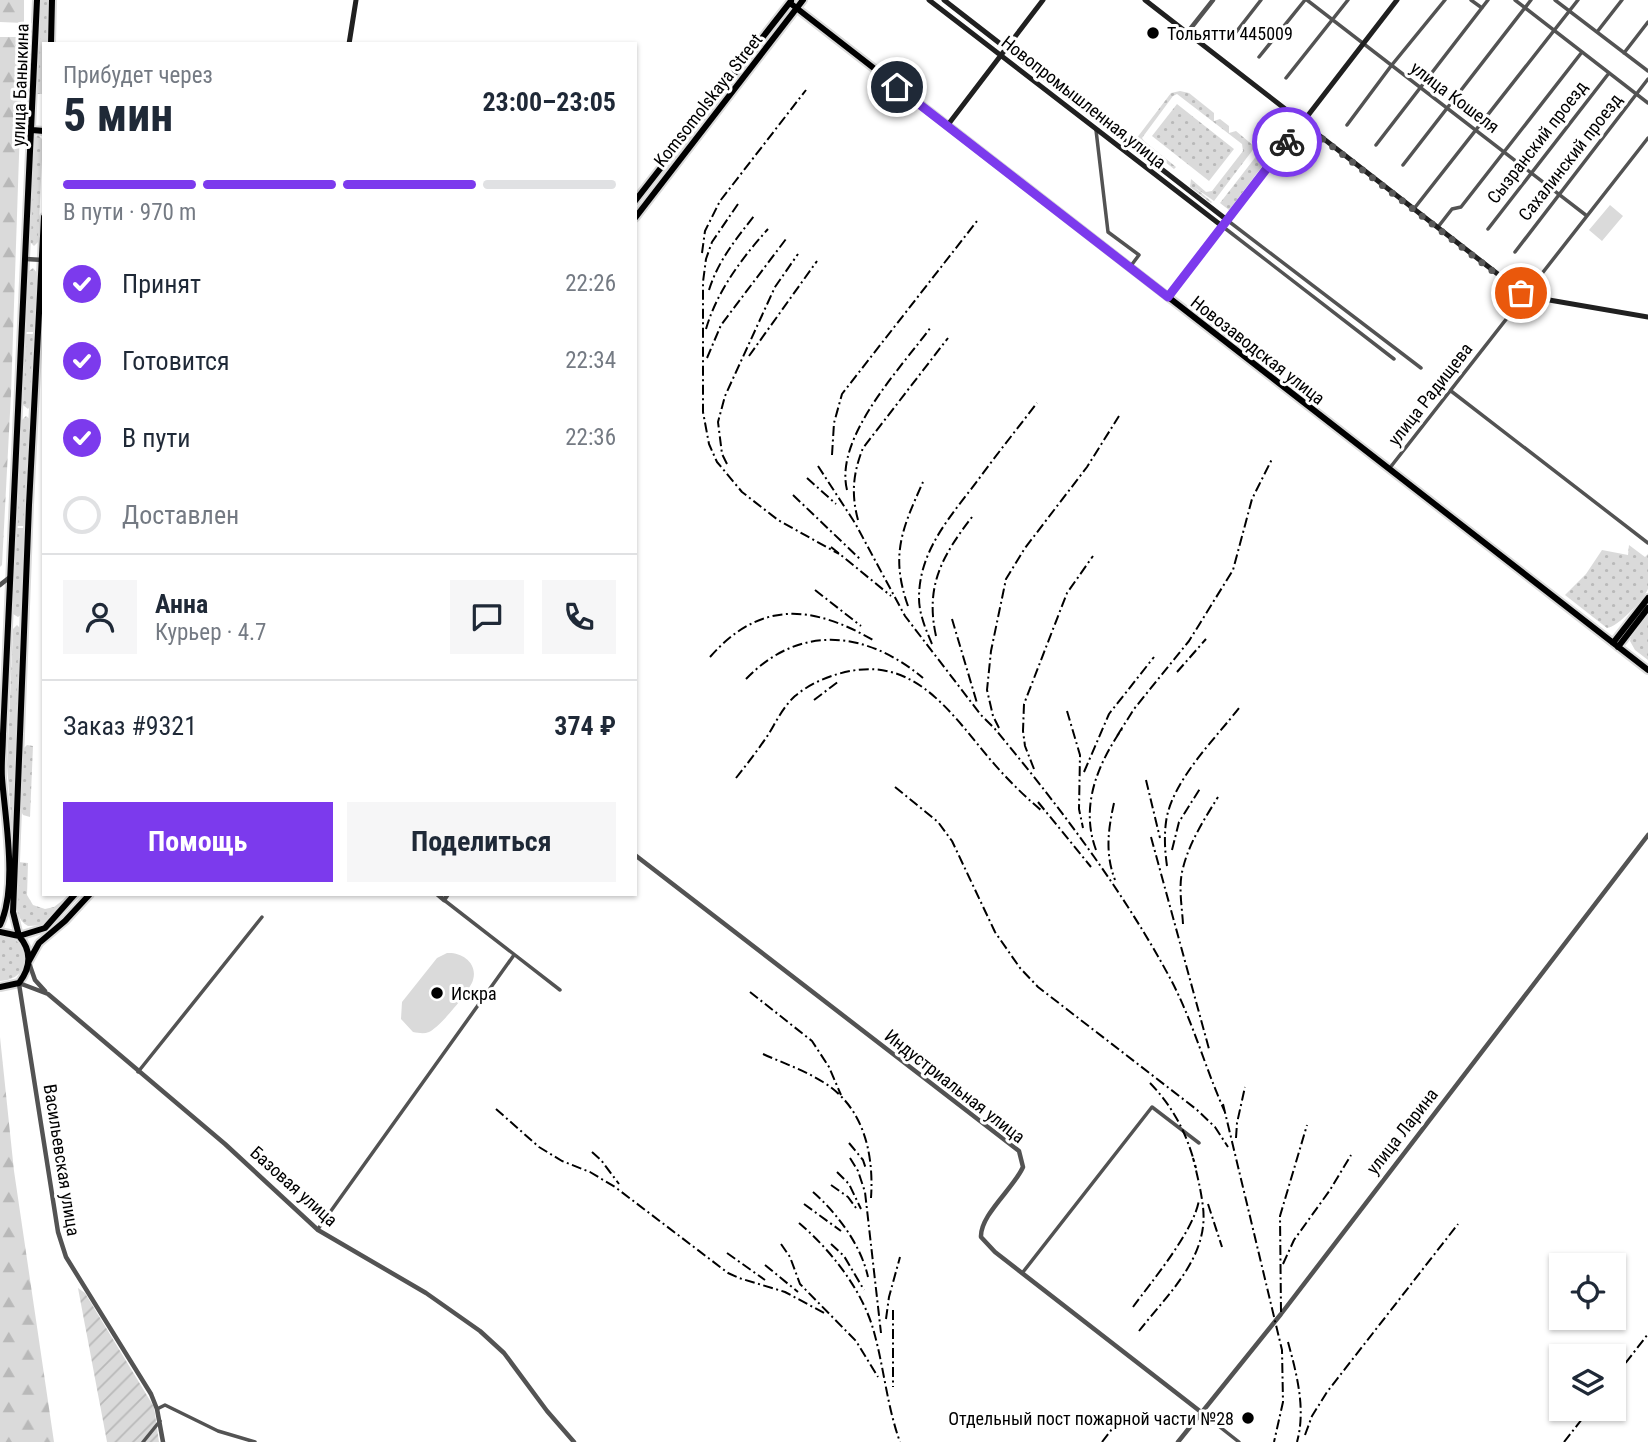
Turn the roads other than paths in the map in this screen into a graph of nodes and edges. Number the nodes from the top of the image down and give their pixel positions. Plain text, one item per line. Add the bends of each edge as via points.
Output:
1 (37, 0) edge
2 (52, 0) edge
3 (356, 0) edge
4 (803, 0) edge
5 (929, 0) edge
6 (944, 0) edge
7 (1043, 0) edge
8 (1145, 0) edge
9 (1213, 0) edge
10 (1261, 0) edge
11 (1306, 0) edge
12 (1348, 0) edge
13 (1397, 0) edge
14 (1446, 0) edge
15 (1471, 0) edge
16 (1488, 0) edge
17 (1516, 0) edge
18 (1531, 0) edge
19 (1555, 0) edge
20 (1578, 0) edge
21 (1622, 0) edge
22 (789, 1) edge
23 (797, 8) junction
24 (1482, 8) junction
25 (1525, 8) junction
26 (1569, 11) junction
27 (1333, 20) junction
28 (1648, 22) edge
29 (1554, 30) junction
30 (1597, 32) junction
31 (1187, 33) junction
32 (1233, 36) dead end
33 (51, 42) edge
34 (349, 42) edge
35 (1364, 44) junction
36 (1006, 50) junction
37 (1582, 52) junction
38 (1624, 53) junction
39 (1001, 56) junction
40 (1259, 57) dead end
41 (1391, 66) junction
42 (1648, 71) edge
43 (1609, 73) junction
44 (1286, 78) dead end
45 (1648, 79) edge
46 (1420, 88) junction
47 (1637, 93) junction
48 (713, 101) junction
49 (1648, 103) edge
50 (721, 107) junction
51 (1447, 109) junction
52 (1302, 123) junction
53 (1347, 125) dead end
54 (947, 126) junction
55 (1096, 129) junction
56 (32, 130) junction
57 (1476, 130) junction
58 (42, 131) edge
59 (1648, 138) edge
60 (1376, 145) dead end
61 (1504, 152) junction
62 (666, 162) junction
63 (1402, 165) dead end
64 (674, 168) junction
65 (1532, 173) junction
66 (1559, 194) junction
67 (637, 198) edge
68 (1413, 210) junction
69 (637, 215) edge
70 (1587, 216) junction
71 (1227, 220) junction
72 (1222, 226) junction
73 (1437, 228) junction
74 (1488, 229) dead end
75 (1514, 252) dead end
76 (26, 258) junction
77 (42, 260) edge
78 (1130, 267) junction
79 (42, 277) edge
80 (1526, 296) junction
81 (1168, 297) junction
82 (1648, 317) edge
83 (1394, 359) dead end
84 (1421, 368) dead end
85 (1451, 391) junction
86 (18, 412) junction
87 (34, 413) junction
88 (1389, 469) junction
89 (1648, 543) edge
90 (10, 577) junction
91 (0, 585) edge
92 (1648, 598) edge
93 (1648, 608) edge
94 (8, 622) junction
95 (25, 623) junction
96 (1628, 629) junction
97 (1615, 645) junction
98 (1648, 670) edge
99 (7, 828) junction
100 (17, 828) junction
101 (1648, 835) edge
102 (637, 857) edge
103 (73, 896) edge
104 (88, 896) edge
105 (439, 896) edge
106 (447, 896) edge
107 (444, 900) junction
108 (58, 915) junction
109 (262, 918) dead end
110 (65, 921) junction
111 (0, 925) edge
112 (0, 932) edge
113 (19, 936) junction
114 (514, 955) junction
115 (29, 961) junction
116 (19, 983) junction
117 (0, 987) edge
118 (561, 990) dead end
119 (48, 995) junction
120 (138, 1072) junction
121 (1199, 1143) dead end
122 (318, 1230) junction
123 (1023, 1272) junction
124 (157, 1409) junction
125 (1201, 1412) junction
126 (160, 1421) junction
127 (143, 1442) edge
128 (163, 1442) edge
129 (255, 1442) edge
130 (575, 1442) edge
131 (1178, 1442) edge
132 (1240, 1442) edge

1 - 56 main road, улица Баныкина
2 - 33 main road, улица Баныкина
3 - 34 main road
4 - 23 main road, Komsomolskaya Street
5 - 39 main road, Новопромышленная улица
6 - 36 main road, Новопромышленная улица
7 - 36 main road
8 - 31 main road
9 - 31 street
10 - 32 street
11 - 27 street, улица Кошеля
11 - 40 street
12 - 27 street
13 - 35 main road
14 - 41 street
15 - 24 street
16 - 24 street
17 - 25 street
18 - 25 street
19 - 26 street
20 - 26 street
21 - 30 street
22 - 23 main road, Новозаводская улица
22 - 48 main road, Komsomolskaya Street
23 - 50 main road, Komsomolskaya Street
23 - 54 main road, Новозаводская улица
24 - 46 street
25 - 29 street
25 - 51 street
26 - 29 street
26 - 30 street
27 - 35 street, улица Кошеля
27 - 44 street
28 - 38 street
29 - 37 street
29 - 57 street
30 - 38 street
31 - 52 main road
35 - 41 street, улица Кошеля
35 - 52 main road
36 - 39 main road
36 - 71 main road, Новопромышленная улица
37 - 43 street
37 - 61 street
38 - 42 street
39 - 54 main road
39 - 55 main road, Новопромышленная улица
41 - 46 street, улица Кошеля
41 - 53 street
43 - 47 street
43 - 65 street, Сызранский проезд
45 - 47 street, Сахалинский проезд
46 - 51 street, улица Кошеля
46 - 60 street
47 - 49 street
47 - 66 street, Сахалинский проезд
48 - 50 main road
48 - 62 main road, Komsomolskaya Street
50 - 64 main road, Komsomolskaya Street
51 - 57 street, улица Кошеля
51 - 63 street
52 - 68 main road
52 - 71 main road
54 - 78 main road, Новозаводская улица
55 - 72 main road, Новопромышленная улица
55 - 78 street via 1108,232 1139,255
56 - 58 main road
56 - 76 main road, улица Баныкина
57 - 61 street, улица Кошеля
57 - 68 street
59 - 70 street, улица Радищева
61 - 65 street, улица Кошеля
61 - 73 street via 1461,207 1452,209
62 - 64 main road
62 - 67 main road, Komsomolskaya Street
64 - 69 main road, Komsomolskaya Street
65 - 66 street, улица Кошеля
65 - 74 street, Сызранский проезд
66 - 70 street, улица Кошеля
66 - 75 street, Сахалинский проезд
68 - 73 main road
70 - 80 street, улица Радищева
71 - 72 main road
71 - 84 street
72 - 81 main road
72 - 83 street
73 - 80 main road
76 - 77 street
76 - 86 main road, улица Баныкина
78 - 81 main road, Новозаводская улица
79 - 87 main road
80 - 82 main road
80 - 85 street, улица Радищева
81 - 88 main road, Новозаводская улица
85 - 88 street, улица Радищева
85 - 89 street
86 - 87 main road
86 - 90 main road, улица Баныкина
87 - 95 main road
88 - 97 main road, Новозаводская улица
90 - 91 street
90 - 94 main road, улица Баныкина
92 - 96 main road
93 - 96 main road
94 - 95 main road
94 - 99 main road, улица Баныкина via 2,776
95 - 100 main road
96 - 97 main road
97 - 98 main road, Новозаводская улица
99 - 100 main road via 12,832
99 - 111 main road, улица Баныкина via 7,896
100 - 113 main road via 13,912
101 - 125 street, улица Ларина
102 - 123 street, Индустриальная улица via 1019,1152 1023,1167 1019,1176 981,1230 981,1237
103 - 108 main road
104 - 110 main road
105 - 107 street
106 - 107 street
107 - 114 street
108 - 110 main road
108 - 113 main road via 45,928
109 - 120 street
110 - 115 main road via 39,943
112 - 113 main road
113 - 115 main road
114 - 118 street
114 - 122 street
115 - 116 main road
115 - 119 street via 35,980
116 - 117 main road
116 - 119 street, Базовая улица
116 - 124 street, Васильевская улица via 53,1209 66,1257
119 - 120 street, Базовая улица
120 - 122 street, Базовая улица
121 - 123 street via 1152,1107
122 - 130 street, Базовая улица via 426,1293 480,1331 504,1353
123 - 125 street, Индустриальная улица
124 - 126 street, Васильевская улица
124 - 129 street via 165,1405 218,1432
125 - 131 street, улица Ларина
125 - 132 street, Индустриальная улица
126 - 127 street
126 - 128 street, Васильевская улица

